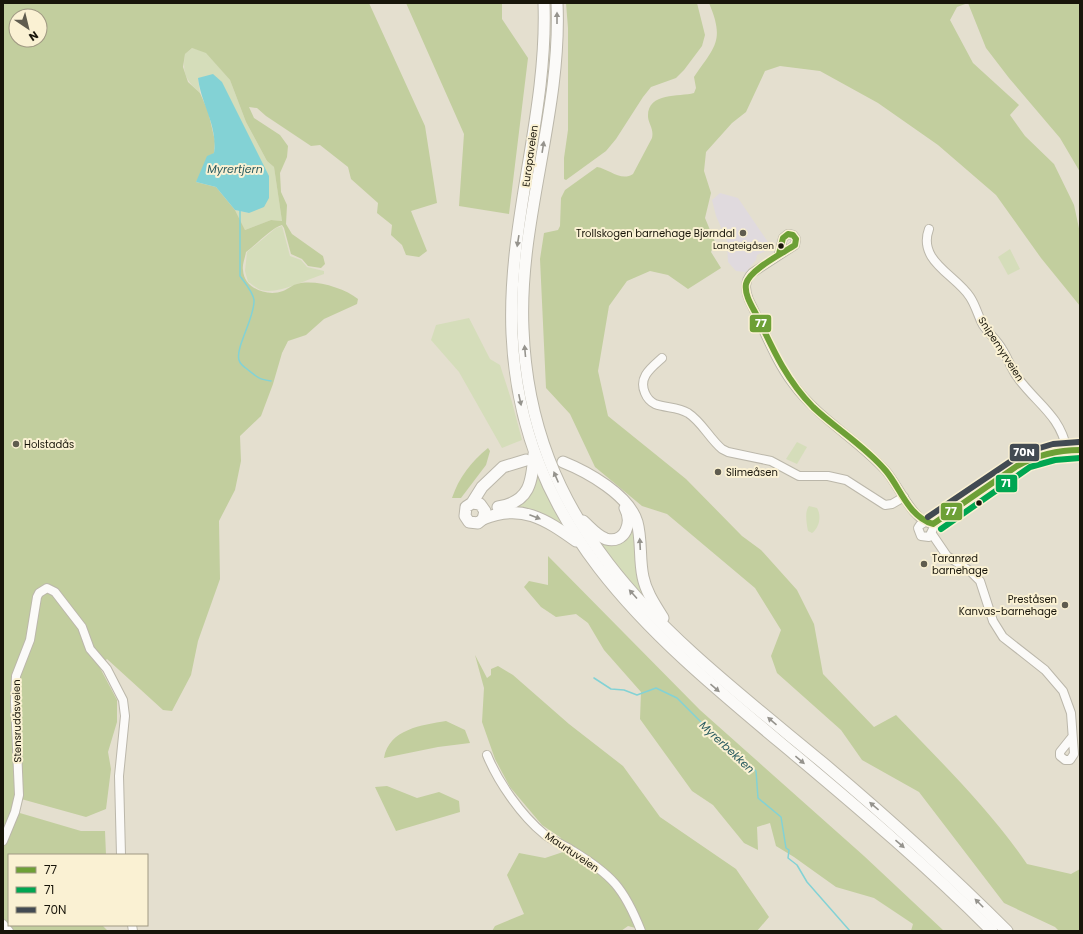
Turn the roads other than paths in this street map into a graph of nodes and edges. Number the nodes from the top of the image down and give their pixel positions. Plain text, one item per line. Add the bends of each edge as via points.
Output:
1 (541, 3) edge
2 (557, 3) edge
3 (544, 8) edge
4 (929, 229) dead end
5 (779, 254) dead end
6 (662, 358) dead end
7 (534, 449) junction
8 (1067, 450) junction
9 (1080, 450) edge
10 (526, 460) dead end
11 (563, 462) dead end
12 (904, 497) junction
13 (621, 498) junction
14 (480, 509) junction
15 (573, 512) junction
16 (925, 522) junction
17 (933, 524) junction
18 (932, 534) junction
19 (582, 545) junction
20 (681, 642) junction
21 (1072, 737) dead end
22 (487, 755) dead end
23 (3, 841) edge
24 (121, 854) edge
25 (3, 924) edge
26 (9, 931) edge
27 (641, 931) edge
28 (992, 931) edge
29 (1007, 931) edge

1 - 3 highway, Europaveien
15 -> 2 highway, Europaveien via 540,433 531,400 523,331 523,290 554,73
3 -> 7 highway, Europaveien via 542,67 516,250 512,308 513,352 518,387
4 - 8 street, Snipemyrveien via 926,244 937,265 970,297 983,324 1003,350 1018,379 1051,413
5 - 12 street via 750,276 746,289 780,362 802,395 884,469
6 - 12 street via 646,372 643,378 644,392 656,404 680,409 689,414 722,449 772,461 800,476 828,476 846,480 885,505 896,503
7 - 14 highway via 530,486 523,496 505,506
7 - 19 highway via 556,503
8 - 9 street
8 - 17 street via 1043,454 1022,463
10 - 14 highway via 503,467 482,487
11 - 13 highway via 590,475
12 - 16 street
13 - 15 highway via 629,523 625,533 614,539 600,536
20 -> 13 highway via 647,591 642,572 637,520 632,509
14 -> 19 highway via 521,512 550,523
20 -> 15 highway, Europaveien via 617,576
16 - 17 street
16 - 18 street via 919,526 919,534 925,538
17 - 18 street
18 - 21 street via 947,556 980,581 994,621 1003,637 1045,670 1063,691 1070,710
19 -> 28 highway via 598,569 632,609 700,675 867,815
29 -> 20 highway via 895,824
22 - 27 street, Maurtuveien via 506,790 543,833 578,854 620,888
23 - 24 street, Stensrudåsveien via 19,795 16,676 30,640 39,593 46,588 55,592 82,627 90,649 107,669 123,700 125,716 119,776
25 - 26 street

